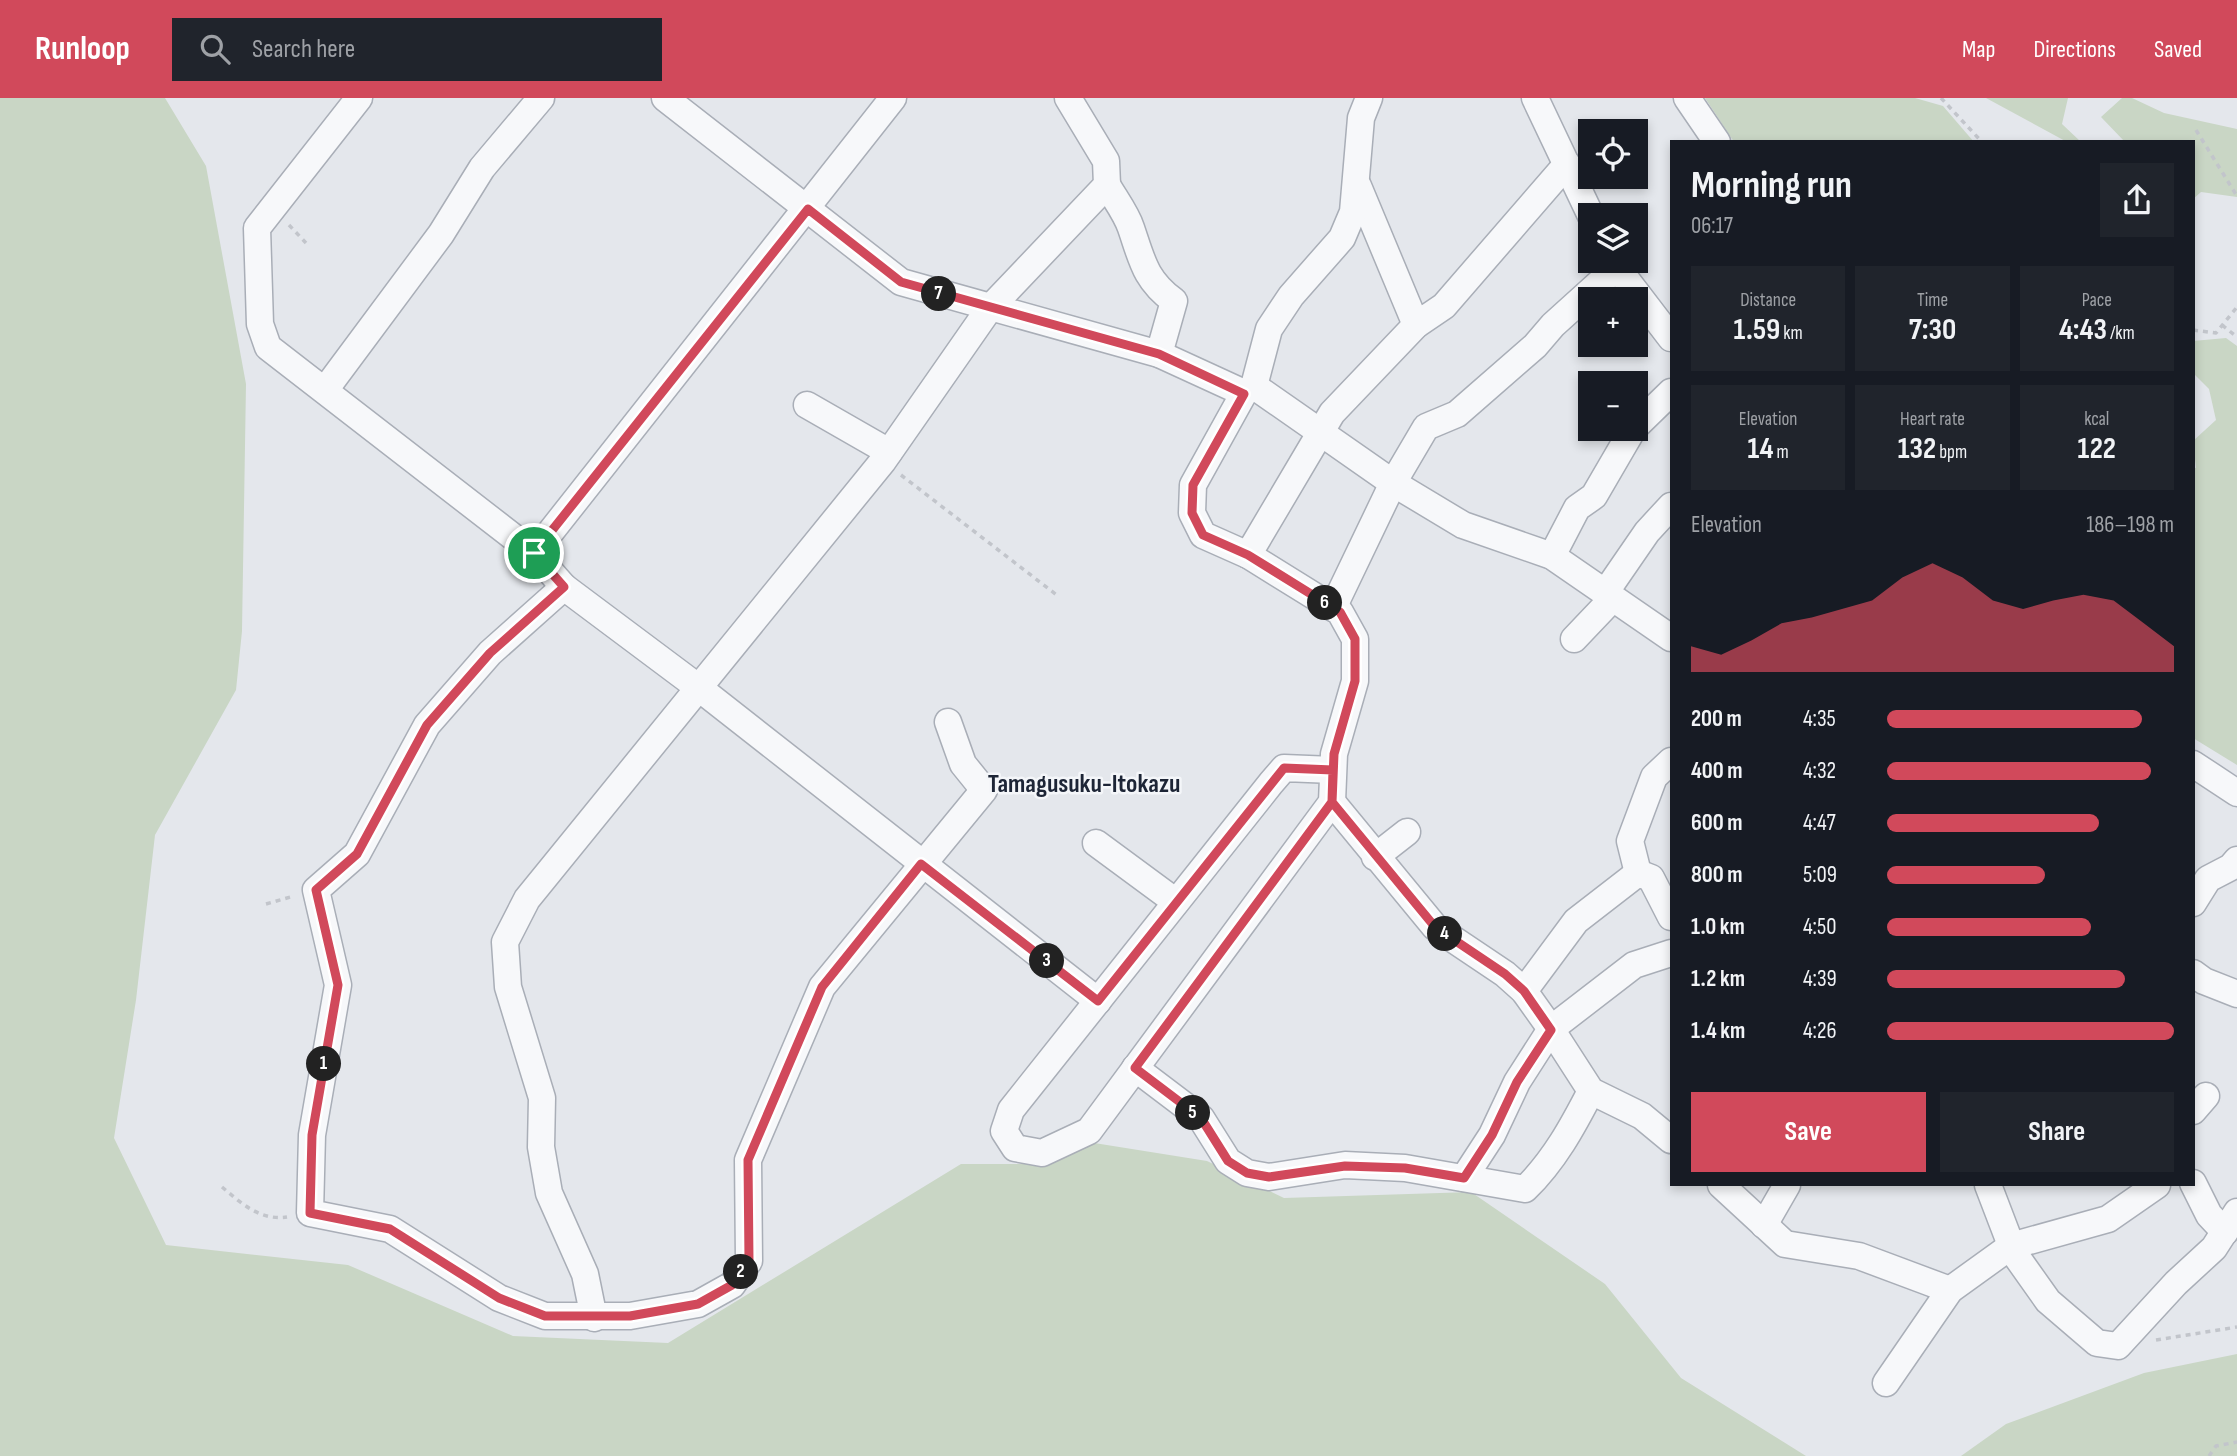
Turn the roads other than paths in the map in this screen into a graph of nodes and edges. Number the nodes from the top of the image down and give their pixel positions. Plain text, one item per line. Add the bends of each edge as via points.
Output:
1 (359, 98) edge
2 (541, 98) edge
3 (665, 98) edge
4 (893, 98) edge
5 (1068, 98) edge
6 (1369, 98) edge
7 (1535, 98) edge
8 (1687, 98) edge
9 (1716, 140) edge
10 (1567, 164) junction
11 (1107, 185) junction
12 (1357, 185) junction
13 (1585, 203) edge
14 (808, 209) junction
15 (1605, 273) edge
16 (1619, 273) edge
17 (989, 309) junction
18 (1416, 325) junction
19 (1670, 337) edge
20 (1159, 354) junction
21 (325, 390) junction
22 (1249, 390) junction
23 (1670, 394) edge
24 (807, 405) dead end
25 (1648, 415) edge
26 (1320, 431) junction
27 (1627, 441) edge
28 (886, 457) junction
29 (1393, 483) junction
30 (1670, 507) edge
31 (534, 553) junction
32 (1248, 555) junction
33 (1552, 556) junction
34 (564, 587) junction
35 (1609, 596) junction
36 (1333, 608) junction
37 (1670, 637) edge
38 (1574, 639) dead end
39 (699, 688) junction
40 (948, 722) dead end
41 (1670, 762) edge
42 (2195, 765) edge
43 (1333, 770) junction
44 (2237, 793) edge
45 (1332, 802) junction
46 (1407, 832) dead end
47 (1096, 843) dead end
48 (1375, 857) junction
49 (2237, 860) edge
50 (921, 864) junction
51 (1654, 871) edge
52 (2195, 900) edge
53 (1177, 902) junction
54 (1670, 914) edge
55 (1670, 953) edge
56 (2195, 978) edge
57 (1524, 991) junction
58 (2237, 994) edge
59 (1098, 1001) junction
60 (1551, 1030) junction
61 (1135, 1068) junction
62 (1591, 1091) junction
63 (1670, 1139) edge
64 (1464, 1178) junction
65 (1722, 1186) edge
66 (1786, 1186) edge
67 (1988, 1186) edge
68 (2156, 1186) edge
69 (2194, 1186) edge
70 (2231, 1222) edge
71 (1764, 1225) junction
72 (2011, 1246) junction
73 (1950, 1290) junction
74 (594, 1318) junction
75 (1886, 1383) dead end

1 - 21 street via 257,228 260,324 268,347
2 - 21 street via 482,168 441,234
3 - 14 street
4 - 14 street
5 - 11 street via 1106,161
6 - 12 street via 1361,118
7 - 10 street
8 - 9 street
10 - 13 street
10 - 18 street via 1444,306
11 - 17 street
11 - 20 street via 1131,226 1139,258 1157,289 1174,301
12 - 18 street
12 - 22 street via 1353,212 1342,238 1269,329
14 - 17 street via 901,282
14 - 31 street
15 - 29 street via 1535,346 1457,414 1426,427
16 - 19 street
17 - 20 street
17 - 28 street
18 - 26 street
20 - 22 street
21 - 31 street
22 - 26 street
22 - 32 street via 1193,485 1192,513 1203,535
23 - 25 street
24 - 28 street
26 - 29 street
26 - 32 street
27 - 33 street via 1594,496 1577,508
28 - 39 street
29 - 33 street via 1463,525
29 - 36 street
30 - 35 street via 1647,532
31 - 34 street
32 - 36 street
33 - 35 street
34 - 39 street
34 - 74 street via 490,653 427,725 357,854 316,890 338,985 312,1135 310,1213 390,1229 499,1298 545,1316
35 - 37 street
35 - 38 street
36 - 43 street via 1355,639 1355,681
39 - 50 street
39 - 74 street via 527,899 505,942 508,987 542,1098 541,1147 549,1193 585,1273
40 - 50 street via 963,764 984,790
41 - 51 street via 1654,777 1630,841
42 - 44 street
43 - 45 street
43 - 53 street via 1284,768
45 - 48 street
45 - 61 street
46 - 48 street
47 - 53 street
48 - 57 street via 1435,927
49 - 52 street via 2208,879
50 - 59 street
50 - 74 street via 822,987 748,1160 749,1261 732,1285 698,1304
51 - 54 street
51 - 57 street via 1576,921
53 - 59 street
55 - 60 street via 1633,965
56 - 58 street
57 - 60 street
59 - 61 street via 1011,1110 1004,1131 1015,1148 1042,1153 1089,1130
60 - 62 street
60 - 64 street
61 - 64 street via 1201,1118 1228,1161 1247,1173 1269,1177 1345,1166 1405,1168
62 - 63 street via 1642,1116
62 - 64 street via 1544,1171 1525,1189
65 - 71 street
66 - 71 street
67 - 72 street
68 - 72 street via 2108,1219
69 - 70 street via 2209,1215
70 - 72 street via 2214,1248 2118,1346 2097,1343 2048,1301
71 - 73 street via 1785,1244 1859,1256
72 - 73 street
73 - 75 street

